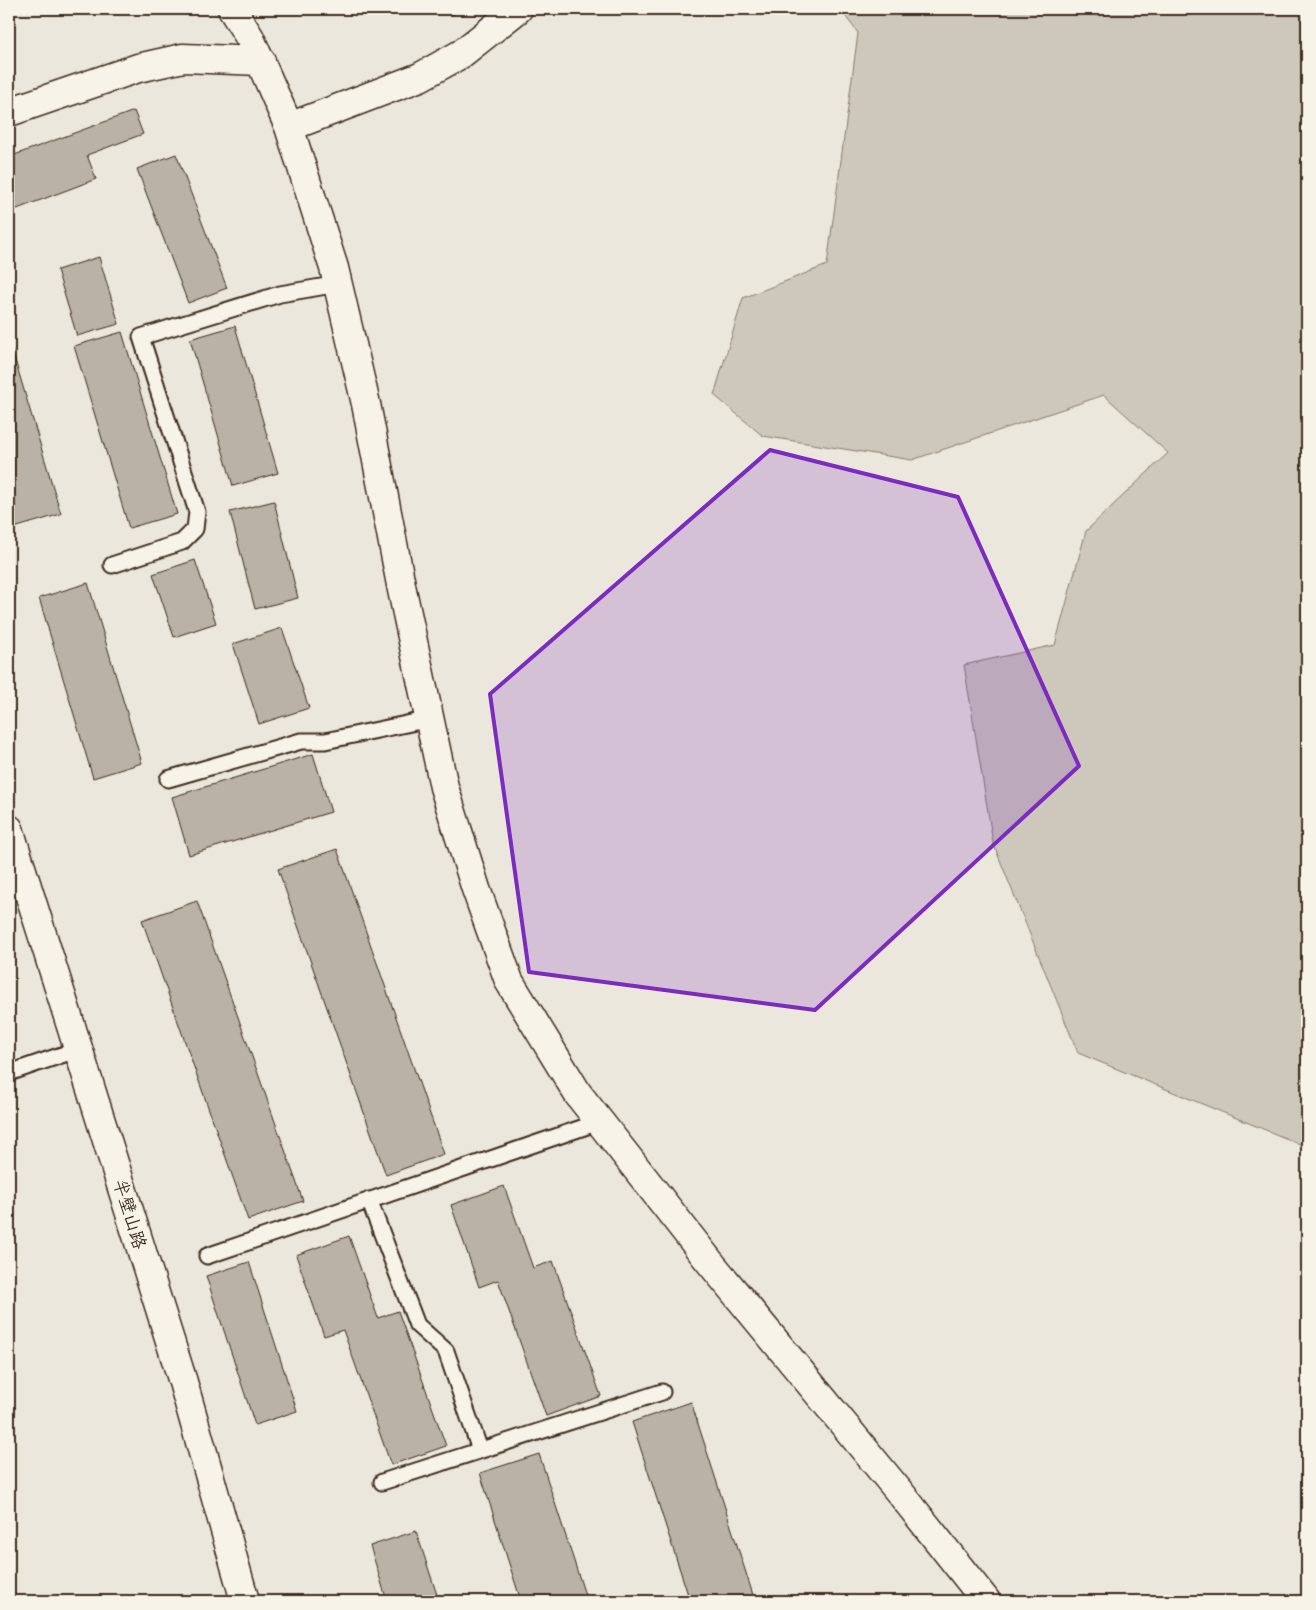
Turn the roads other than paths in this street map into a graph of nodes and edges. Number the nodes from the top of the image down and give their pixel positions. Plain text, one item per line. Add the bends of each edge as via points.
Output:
1 (232, 9) edge
2 (518, 9) edge
3 (261, 60) junction
4 (9, 112) edge
5 (289, 126) junction
6 (338, 284) junction
7 (112, 565) dead end
8 (430, 719) junction
9 (168, 779) dead end
10 (9, 828) edge
11 (78, 1049) junction
12 (9, 1072) edge
13 (599, 1122) junction
14 (369, 1200) junction
15 (207, 1256) dead end
16 (662, 1392) dead end
17 (480, 1450) junction
18 (382, 1482) dead end
19 (245, 1601) edge
20 (986, 1601) edge

1 - 3 street
2 - 5 street via 461,54 420,77
3 - 4 street via 183,58 138,68
3 - 5 street
5 - 6 street
6 - 7 lane via 280,294 141,337 197,512 195,529 182,542
6 - 8 street via 366,404
8 - 9 lane via 325,741 301,741
8 - 13 street via 447,797 510,981 578,1094
10 - 11 street, 半壁山路
11 - 12 lane
11 - 19 street, 半壁山路 via 183,1382
13 - 14 lane
13 - 20 street
14 - 15 lane
14 - 17 lane via 417,1324 446,1351
16 - 17 lane
17 - 18 lane

